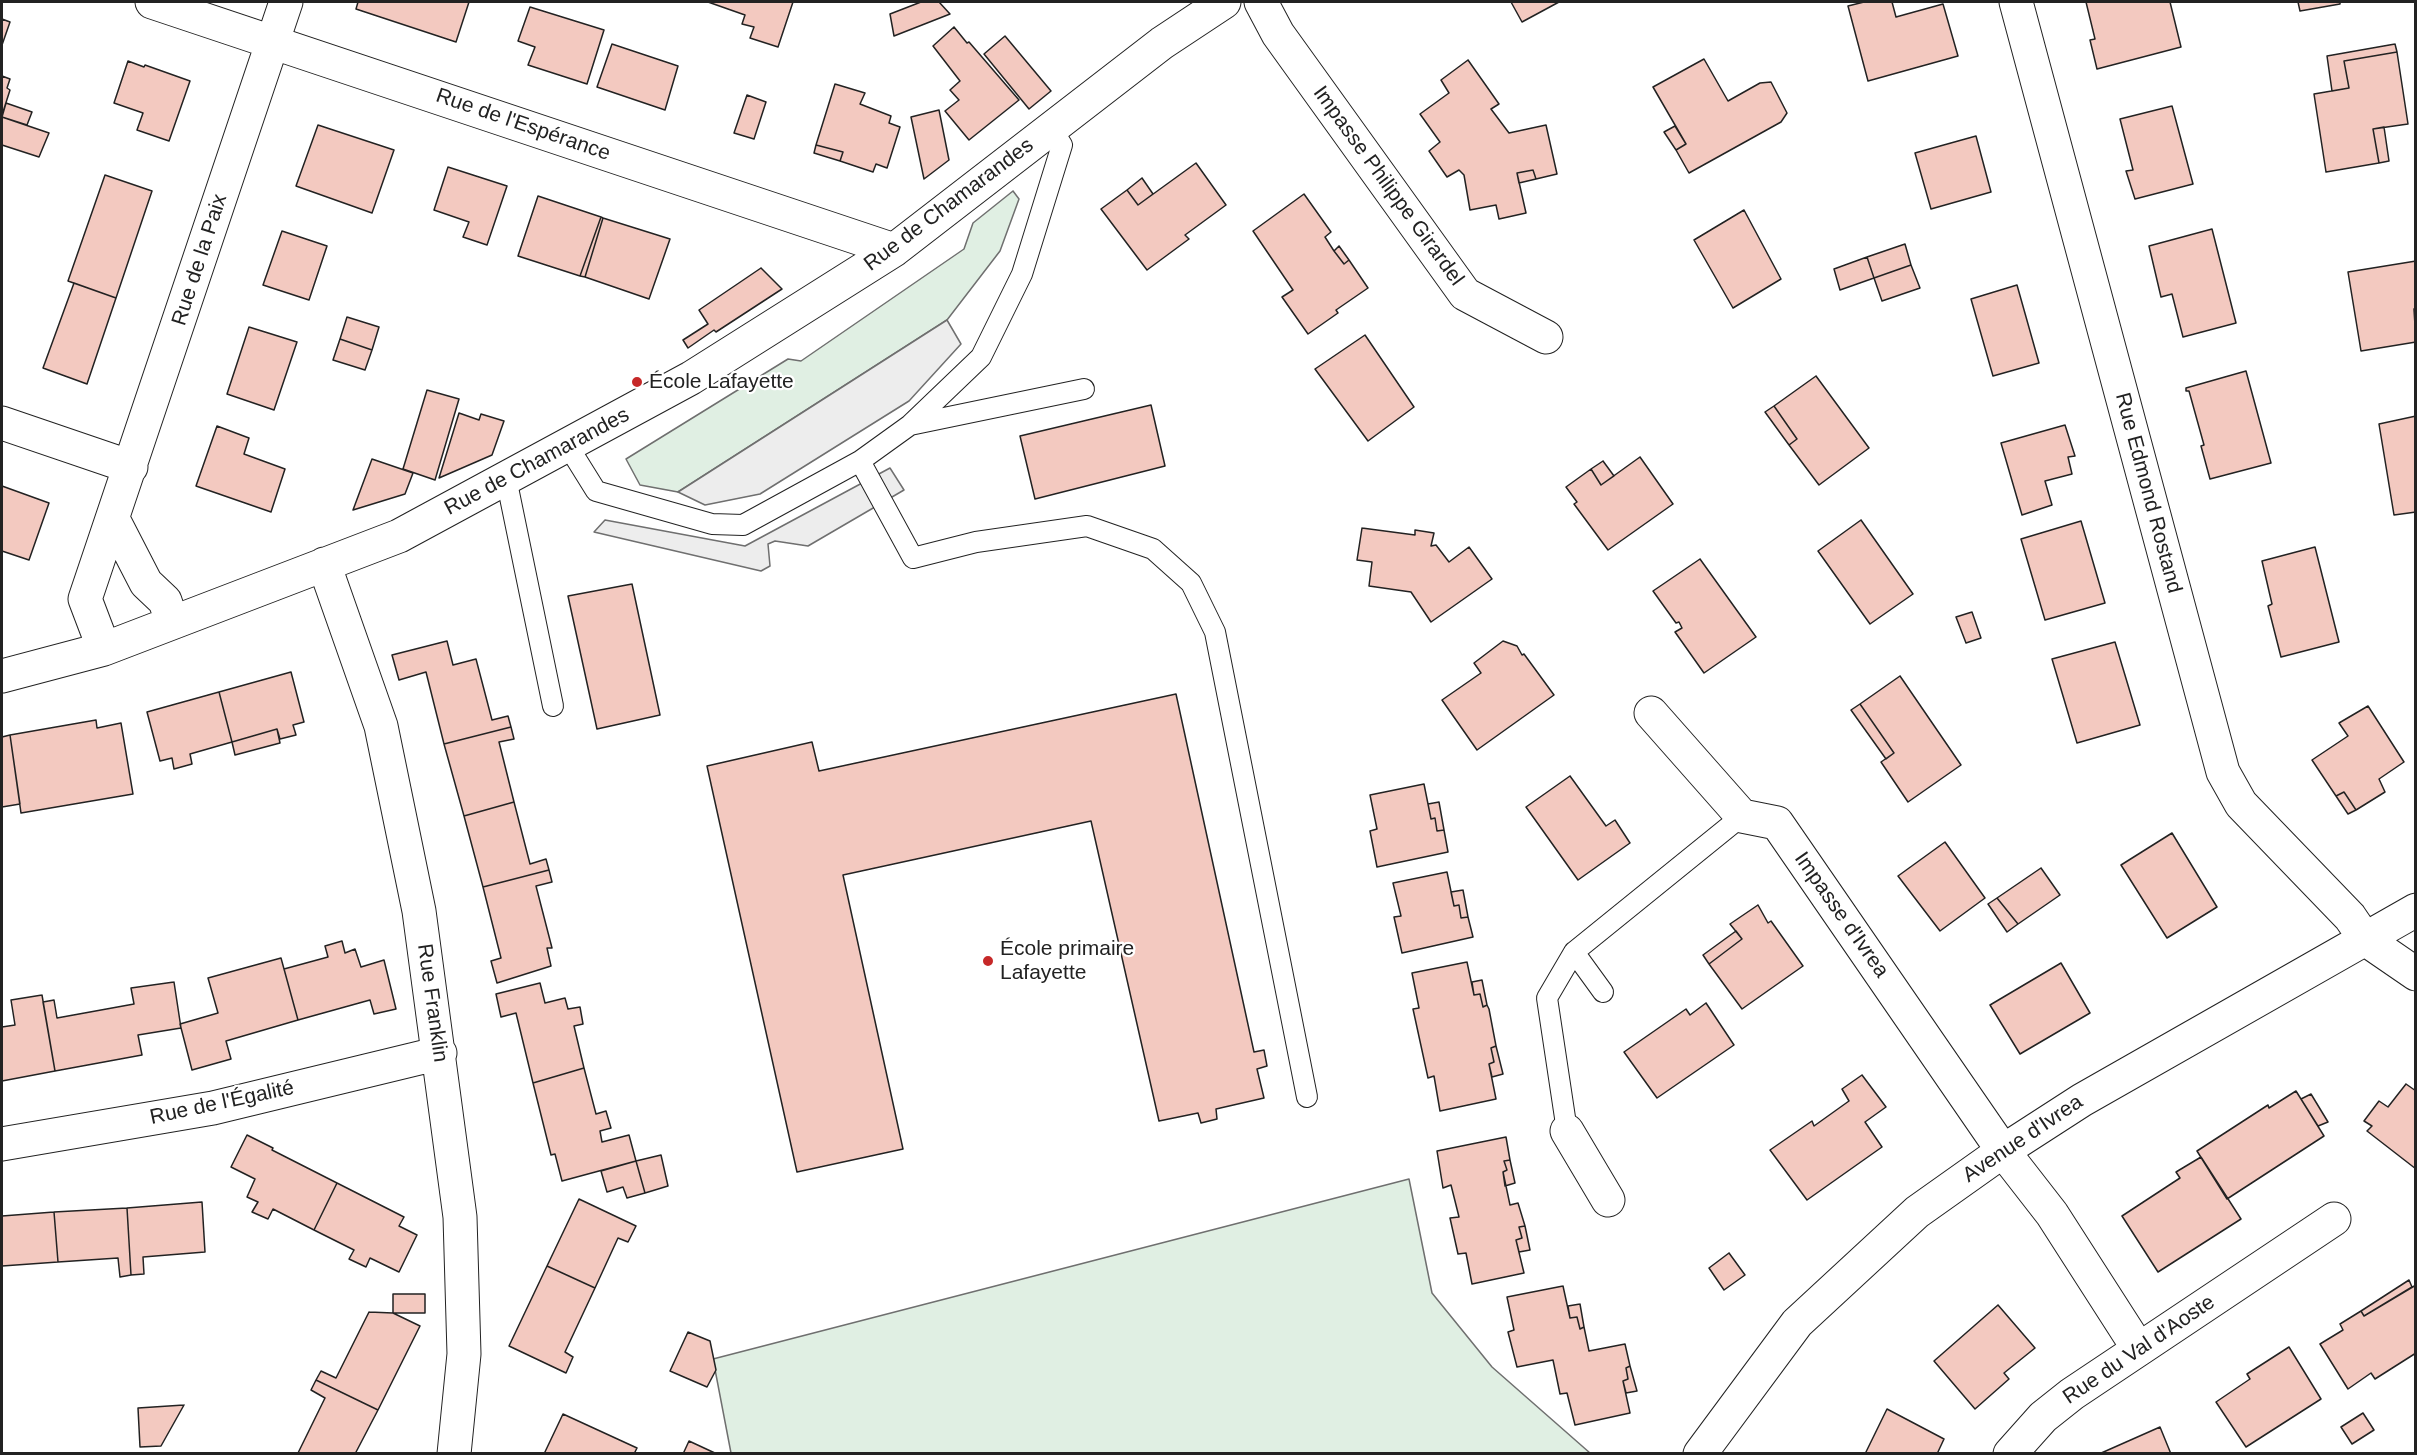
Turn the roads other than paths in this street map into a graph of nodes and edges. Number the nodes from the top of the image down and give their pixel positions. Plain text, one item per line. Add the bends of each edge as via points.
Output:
1 (152, 2) edge
2 (286, 2) edge
3 (1224, 2) edge
4 (1261, 2) edge
5 (2016, 2) edge
6 (1188, 10) edge
7 (273, 41) junction
8 (1052, 129) junction
9 (894, 250) junction
10 (1546, 337) dead end
11 (1084, 389) dead end
12 (2, 423) edge
13 (910, 425) junction
14 (568, 446) junction
15 (860, 461) junction
16 (131, 467) junction
17 (506, 478) junction
18 (113, 519) junction
19 (324, 564) junction
20 (172, 622) junction
21 (104, 649) junction
22 (2, 676) edge
23 (554, 706) dead end
24 (1651, 713) dead end
25 (1742, 816) junction
26 (2415, 910) edge
27 (2364, 939) junction
28 (1574, 952) junction
29 (2415, 974) edge
30 (1603, 992) dead end
31 (440, 1053) junction
32 (1307, 1097) dead end
33 (1567, 1131) joint
34 (2, 1144) edge
35 (2003, 1151) junction
36 (1608, 1200) dead end
37 (2334, 1219) dead end
38 (2138, 1348) junction
39 (454, 1454) edge
40 (1700, 1454) edge
41 (2010, 1454) edge

1 - 7 street, Rue de l'Espérance
2 - 7 street, Rue de la Paix
3 - 6 street, Rue de Chamarandes
4 - 10 street, Impasse Philippe Girardel via 1278,34 1465,294
5 - 27 street, Rue Edmond Rostand via 2223,772 2241,804 2350,917
6 - 8 street, Rue de Chamarandes
7 - 9 street, Rue de l'Espérance
7 - 16 street, Rue de la Paix
8 - 9 street, Rue de Chamarandes
8 - 13 lane via 1062,145 1022,274 981,357
9 - 14 street, Rue de Chamarandes via 691,378
11 - 13 lane
12 - 16 street
13 - 15 lane
14 - 15 lane via 596,491 712,524 743,525
14 - 17 street, Rue de Chamarandes
15 - 32 lane via 912,558 976,542 1087,526 1153,549 1191,583 1215,632
16 - 18 street, Rue de la Paix
17 - 19 street, Rue de Chamarandes via 399,536
17 - 23 lane
18 - 20 street via 146,583 165,602
18 - 21 street, Rue de la Paix via 85,599
19 - 20 street, Rue de Chamarandes
19 - 31 street, Rue Franklin via 381,726 420,911
20 - 21 street, Rue de Chamarandes
21 - 22 street, Rue de Chamarandes
24 - 25 street
25 - 28 lane
25 - 35 street, Impasse d'Ivrea via 1777,823
26 - 27 street, Avenue d'Ivrea
27 - 29 street
27 - 35 street, Avenue d'Ivrea via 2082,1100
28 - 30 lane
28 - 33 lane via 1547,998
31 - 34 street, Rue de l'Égalité via 213,1107
31 - 39 street, Rue Franklin via 460,1229 464,1354
33 - 36 street
35 - 38 street, Impasse d'Ivrea via 2052,1214
35 - 40 street, Avenue d'Ivrea via 1917,1212 1797,1323
37 - 38 street, Rue du Val d'Aoste
38 - 41 street, Rue du Val d'Aoste via 2043,1417

